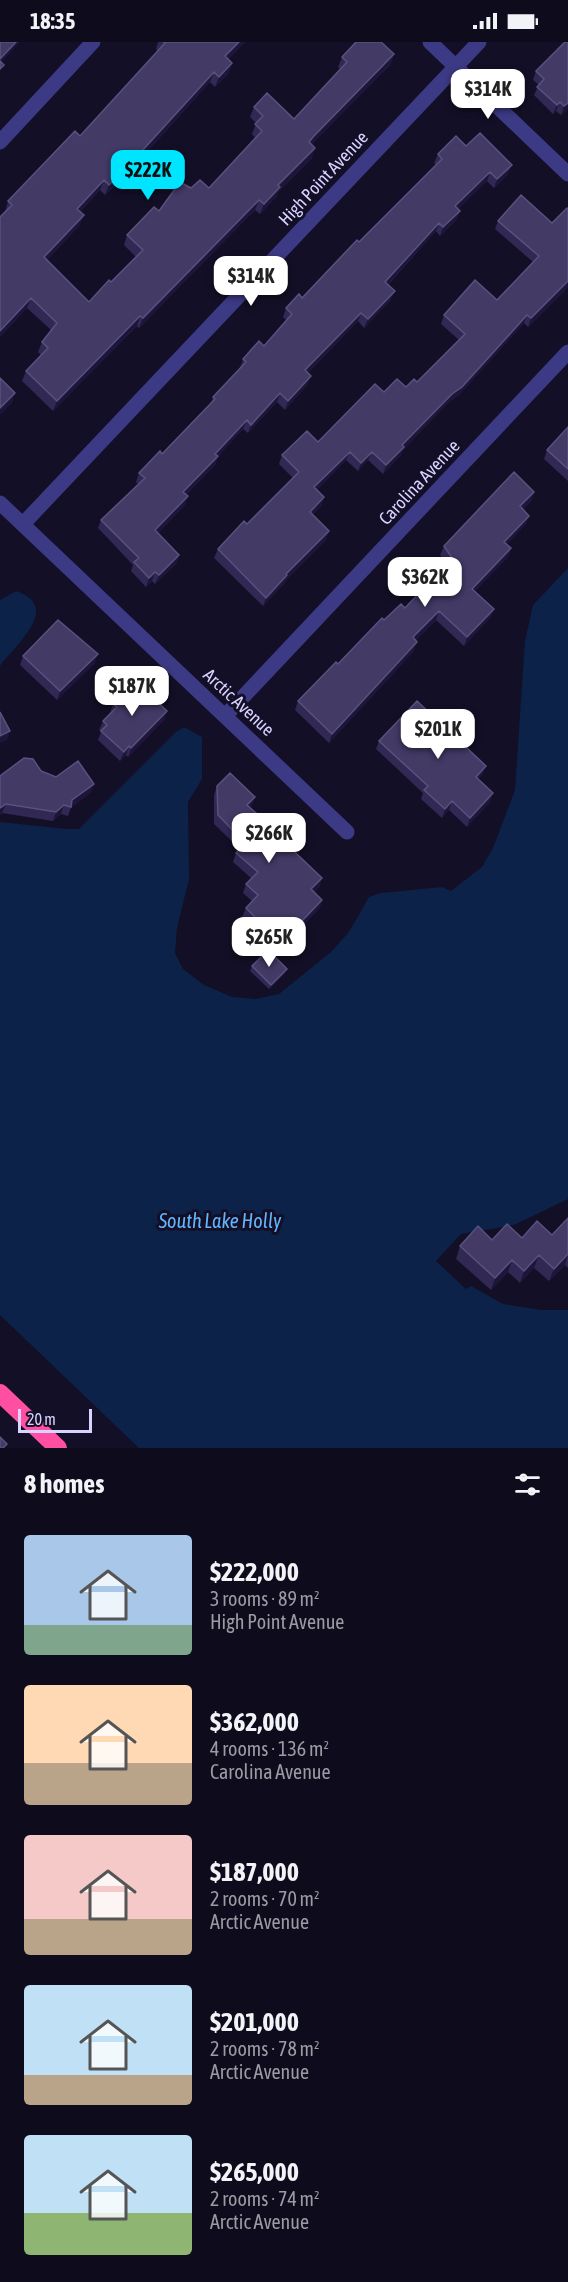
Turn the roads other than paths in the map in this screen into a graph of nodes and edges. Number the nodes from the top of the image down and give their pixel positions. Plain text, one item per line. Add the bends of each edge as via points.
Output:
1 (93, 42) edge
2 (430, 42) edge
3 (479, 42) edge
4 (456, 66) junction
5 (0, 142) edge
6 (568, 174) edge
7 (568, 352) edge
8 (0, 503) edge
9 (22, 524) junction
10 (225, 716) junction
11 (347, 832) dead end
12 (0, 1394) edge
13 (58, 1448) edge

1 - 5 street
2 - 4 street
3 - 4 street, High Point Avenue
4 - 6 street
4 - 9 street, High Point Avenue
7 - 10 street, Carolina Avenue
8 - 9 street, Arctic Avenue
9 - 10 street, Arctic Avenue
10 - 11 street, Arctic Avenue
12 - 13 highway

